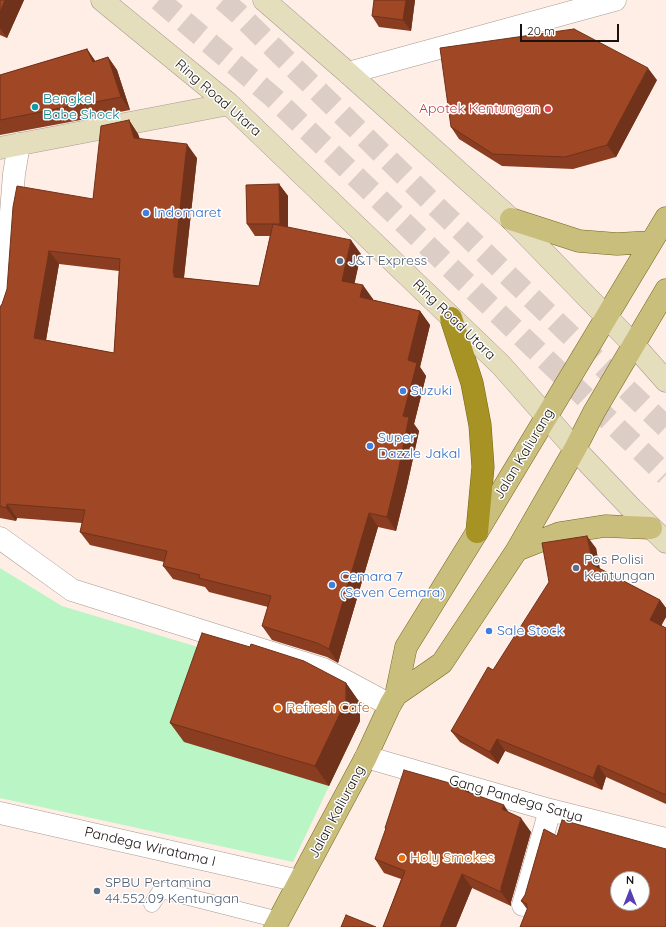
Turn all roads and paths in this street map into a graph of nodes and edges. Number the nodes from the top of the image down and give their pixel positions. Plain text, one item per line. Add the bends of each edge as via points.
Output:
1 (102, 0) edge
2 (264, 0) edge
3 (615, 0) edge
4 (348, 73) junction
5 (229, 104) junction
6 (10, 146) edge
7 (666, 218) edge
8 (512, 219) junction
9 (651, 242) junction
10 (666, 290) edge
11 (0, 313) edge
12 (606, 317) junction
13 (451, 318) junction
14 (634, 345) junction
15 (666, 381) edge
16 (546, 416) junction
17 (575, 449) junction
18 (476, 532) junction
19 (659, 535) edge
20 (0, 538) edge
21 (518, 550) junction
22 (393, 700) junction
23 (366, 757) junction
24 (550, 810) junction
25 (0, 813) edge
26 (666, 839) edge
27 (299, 881) junction
28 (152, 904) dead end
29 (524, 905) edge
30 (277, 923) edge

1 - 5 street, Ring Road Utara
2 - 4 street
3 - 4 street
4 - 8 street
5 - 6 street
5 - 13 street, Ring Road Utara
6 - 11 street via 14,174 4,302
7 - 9 main road, Jalan Kaliurang
8 - 9 main road via 579,241 617,244
8 - 12 street
9 - 12 main road, Jalan Kaliurang
10 - 14 main road
12 - 14 street
12 - 16 main road, Jalan Kaliurang
13 - 16 street, Ring Road Utara via 501,365
13 - 18 highway via 472,383 480,425 482,467
14 - 15 street
14 - 17 main road
16 - 17 street, Ring Road Utara
16 - 18 main road, Jalan Kaliurang
17 - 19 street, Ring Road Utara
17 - 21 main road
18 - 22 main road, Jalan Kaliurang via 406,647
19 - 21 main road via 605,526 560,533
20 - 22 street via 72,590 323,669
21 - 22 main road via 442,663
22 - 23 main road, Jalan Kaliurang
23 - 24 street, Gang Pandega Satya
23 - 27 main road, Jalan Kaliurang
24 - 26 street, Gang Pandega Satya
24 - 29 street
25 - 27 street, Pandega Wiratama I
27 - 30 main road, Jalan Kaliurang
28 - 30 lane via 160,890

